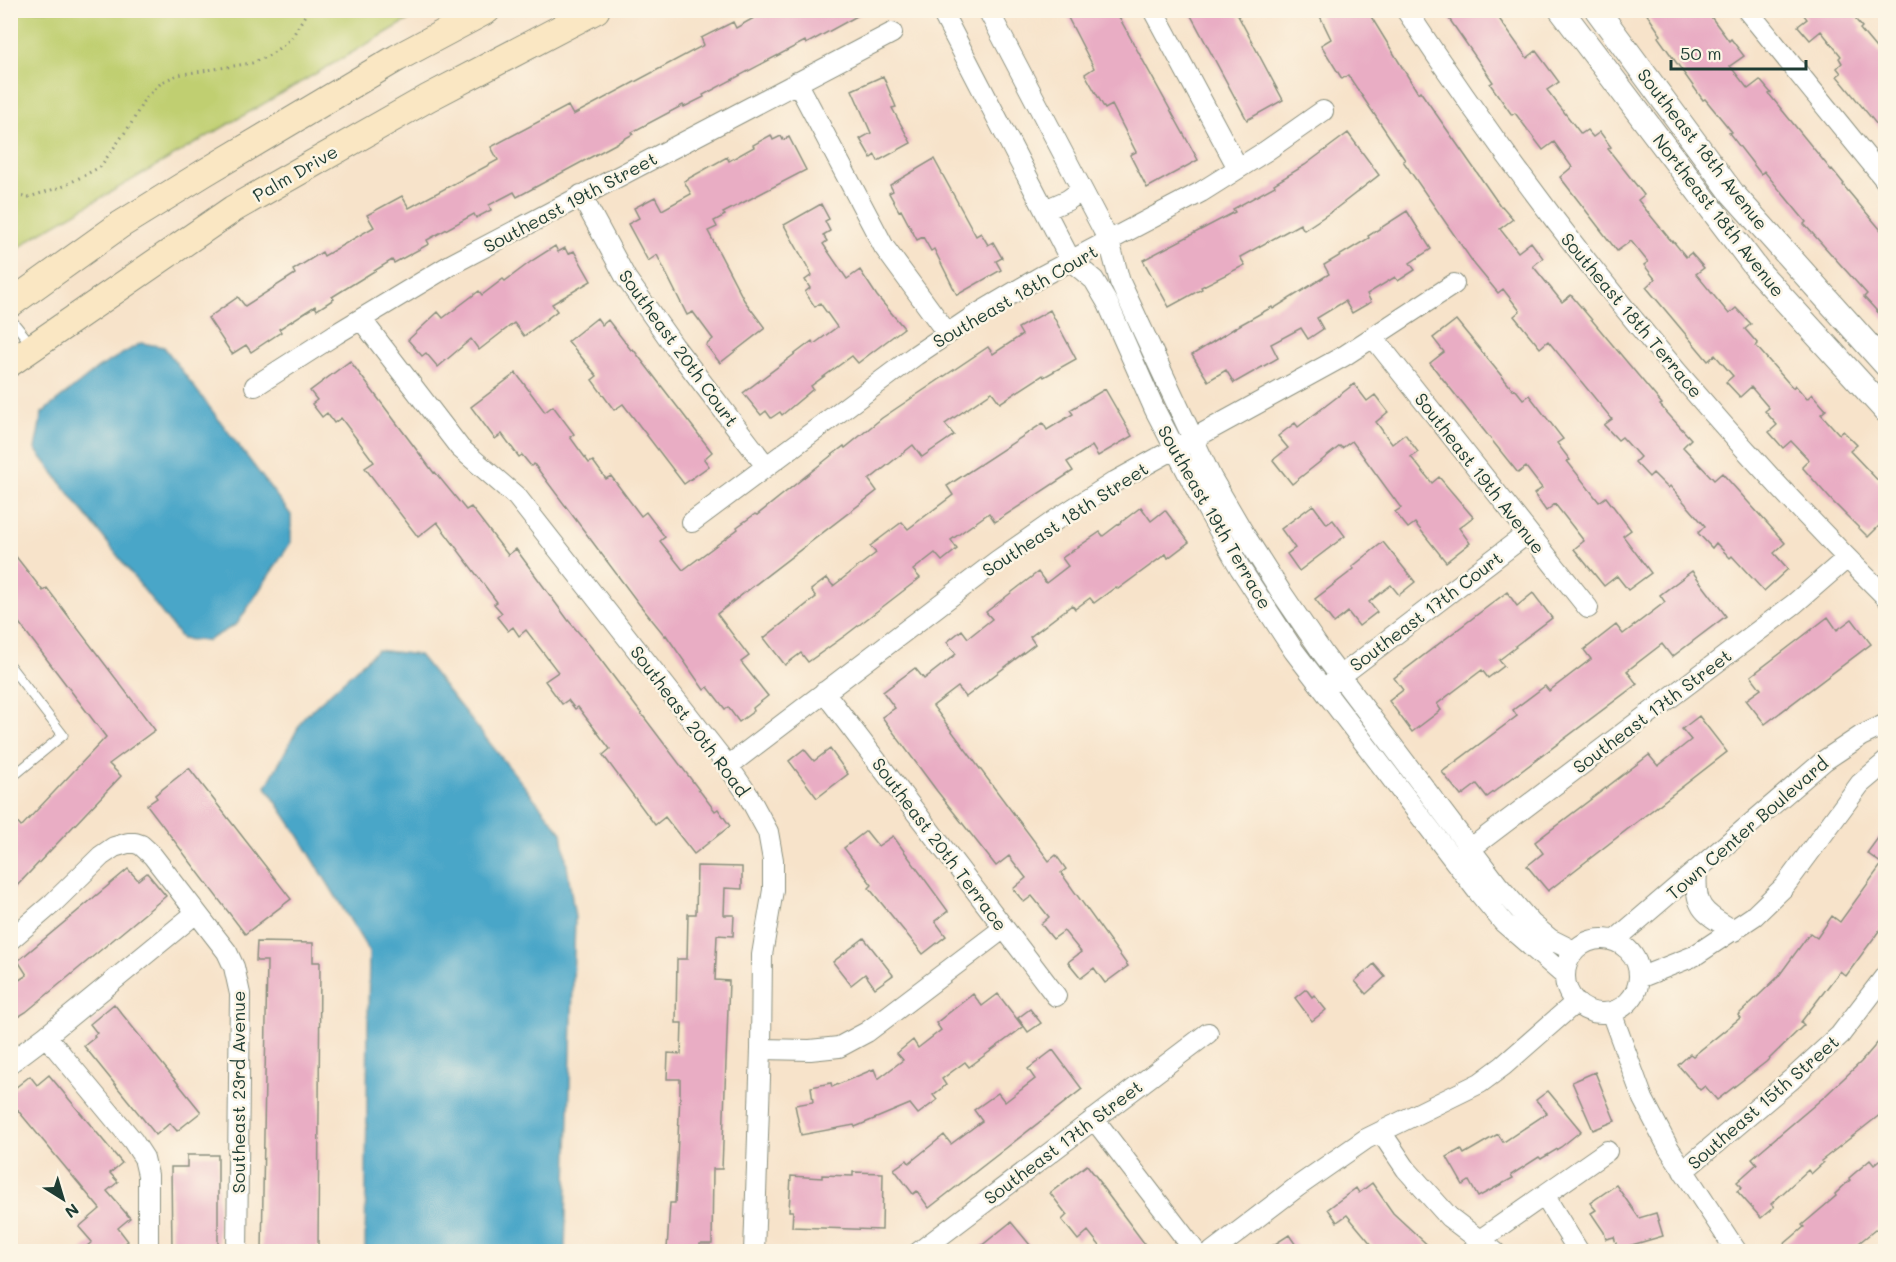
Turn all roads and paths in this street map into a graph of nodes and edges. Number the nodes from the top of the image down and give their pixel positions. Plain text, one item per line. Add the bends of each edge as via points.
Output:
1 (18, 10) edge
2 (309, 10) edge
3 (487, 10) edge
4 (596, 10) edge
5 (941, 10) edge
6 (988, 10) edge
7 (1153, 10) edge
8 (1406, 10) edge
9 (1561, 10) edge
10 (1597, 10) edge
11 (1747, 10) edge
12 (10, 21) edge
13 (892, 33) dead end
14 (797, 82) junction
15 (1323, 111) dead end
16 (1238, 168) junction
17 (1886, 181) edge
18 (1082, 190) junction
19 (582, 195) junction
20 (10, 196) edge
21 (1045, 210) junction
22 (1109, 241) junction
23 (1071, 261) junction
24 (1454, 284) dead end
25 (10, 304) edge
26 (10, 318) edge
27 (361, 319) junction
28 (947, 333) junction
29 (1373, 337) junction
30 (33, 346) junction
31 (10, 363) edge
32 (1886, 365) edge
33 (255, 386) dead end
34 (1886, 411) edge
35 (1193, 439) junction
36 (1175, 449) junction
37 (766, 466) junction
38 (692, 522) dead end
39 (1528, 533) junction
40 (1847, 558) junction
41 (1886, 597) edge
42 (1588, 608) dead end
43 (10, 666) edge
44 (1340, 676) junction
45 (1323, 690) junction
46 (824, 692) junction
47 (1886, 724) edge
48 (1886, 762) edge
49 (10, 764) edge
50 (728, 766) junction
51 (1471, 849) junction
52 (1454, 861) junction
53 (1697, 871) junction
54 (196, 913) junction
55 (1004, 928) junction
56 (1734, 931) junction
57 (10, 940) edge
58 (1614, 941) junction
59 (1574, 951) junction
60 (1564, 975) junction
61 (1886, 975) edge
62 (1639, 978) junction
63 (1056, 996) dead end
64 (1576, 1002) junction
65 (1611, 1012) junction
66 (1208, 1033) dead end
67 (46, 1036) junction
68 (761, 1049) junction
69 (10, 1063) edge
70 (1094, 1119) junction
71 (1381, 1132) junction
72 (1607, 1151) dead end
73 (1683, 1171) junction
74 (1544, 1195) junction
75 (1487, 1246) edge
76 (932, 1248) edge
77 (148, 1251) edge
78 (237, 1251) edge
79 (753, 1251) edge
80 (1196, 1251) edge
81 (1212, 1251) edge
82 (1579, 1251) edge
83 (1737, 1251) edge

1 - 12 path
2 - 20 path via 291,39 270,55 252,63 177,75 162,82 144,100 100,167 64,186 29,197
3 - 25 main road via 397,58 204,172 120,225
4 - 30 main road, Palm Drive via 428,98 233,209
5 - 21 street, Southeast 19th Terrace
6 - 18 street, Southeast 19th Terrace
7 - 16 street
8 - 40 street, Southeast 18th Terrace via 1559,226 1669,361
9 - 34 street, Northeast 18th Avenue via 1760,273
10 - 32 street, Southeast 18th Avenue via 1732,194
11 - 17 street
13 - 14 street, Southeast 19th Street
14 - 19 street, Southeast 19th Street
14 - 28 street via 884,247
15 - 16 street, Southeast 18th Court
16 - 22 street, Southeast 18th Court
18 - 21 street
18 - 22 street, Southeast 19th Terrace
19 - 27 street, Southeast 19th Street via 452,264
19 - 37 street, Southeast 20th Court via 626,278
21 - 23 street, Southeast 19th Terrace
22 - 23 street, Southeast 18th Court
22 - 35 street, Southeast 19th Terrace via 1120,282
23 - 28 street, Southeast 18th Court
23 - 36 street, Southeast 19th Terrace via 1094,280 1108,304
24 - 29 street, Southeast 18th Street
26 - 30 lane
27 - 33 street, Southeast 19th Street
27 - 50 street, Southeast 20th Road via 460,447 517,497
28 - 37 street, Southeast 18th Court
29 - 35 street, Southeast 18th Street
29 - 39 street, Southeast 19th Avenue
30 - 31 main road, Palm Drive
35 - 36 street, Southeast 18th Street
35 - 44 street, Southeast 19th Terrace via 1246,537
36 - 45 street, Southeast 19th Terrace via 1240,568
36 - 46 street, Southeast 18th Street via 1116,481 1023,543
37 - 38 street, Southeast 18th Court
39 - 42 street, Southeast 19th Avenue
39 - 44 street, Southeast 17th Court
40 - 41 street, Southeast 18th Terrace
40 - 51 street, Southeast 17th Street via 1794,604
43 - 49 lane via 63,735 17,773
44 - 45 street, Southeast 17th Court
44 - 51 street, Southeast 19th Terrace
45 - 52 street, Southeast 19th Terrace
46 - 50 street, Southeast 18th Street
46 - 55 street, Southeast 20th Terrace
47 - 53 street, Town Center Boulevard via 1825,760
48 - 56 street via 1860,784 1784,887
50 - 68 street, Southeast 20th Road via 768,832 773,860 773,890 762,955
51 - 52 street, Southeast 17th Street
51 - 59 street, Southeast 19th Terrace via 1532,924
52 - 60 street, Southeast 19th Terrace via 1504,923
53 - 56 street via 1695,893 1699,904
53 - 58 street, Town Center Boulevard
54 - 57 street, Southeast 23rd Avenue via 146,849 128,843 101,856
54 - 67 street
54 - 78 street, Southeast 23rd Avenue via 227,952 239,985
55 - 63 street, Southeast 20th Terrace
55 - 68 street via 867,1032 839,1047
56 - 62 street via 1694,957
58 - 59 street via 1596,939
58 - 62 street via 1631,953
59 - 60 street
60 - 64 street via 1566,987
61 - 73 street, Southeast 15th Street via 1840,1035
62 - 65 street via 1629,1001
64 - 65 street via 1594,1012
64 - 71 street via 1480,1083
65 - 73 street via 1643,1099
66 - 70 street, Southeast 17th Street
67 - 69 street
67 - 77 street via 144,1158
68 - 79 street, Southeast 20th Road
70 - 76 street, Southeast 17th Street
70 - 80 street
71 - 75 street via 1406,1169 1449,1217
71 - 81 street via 1297,1187
72 - 74 street
73 - 83 street
74 - 75 street
74 - 82 street

